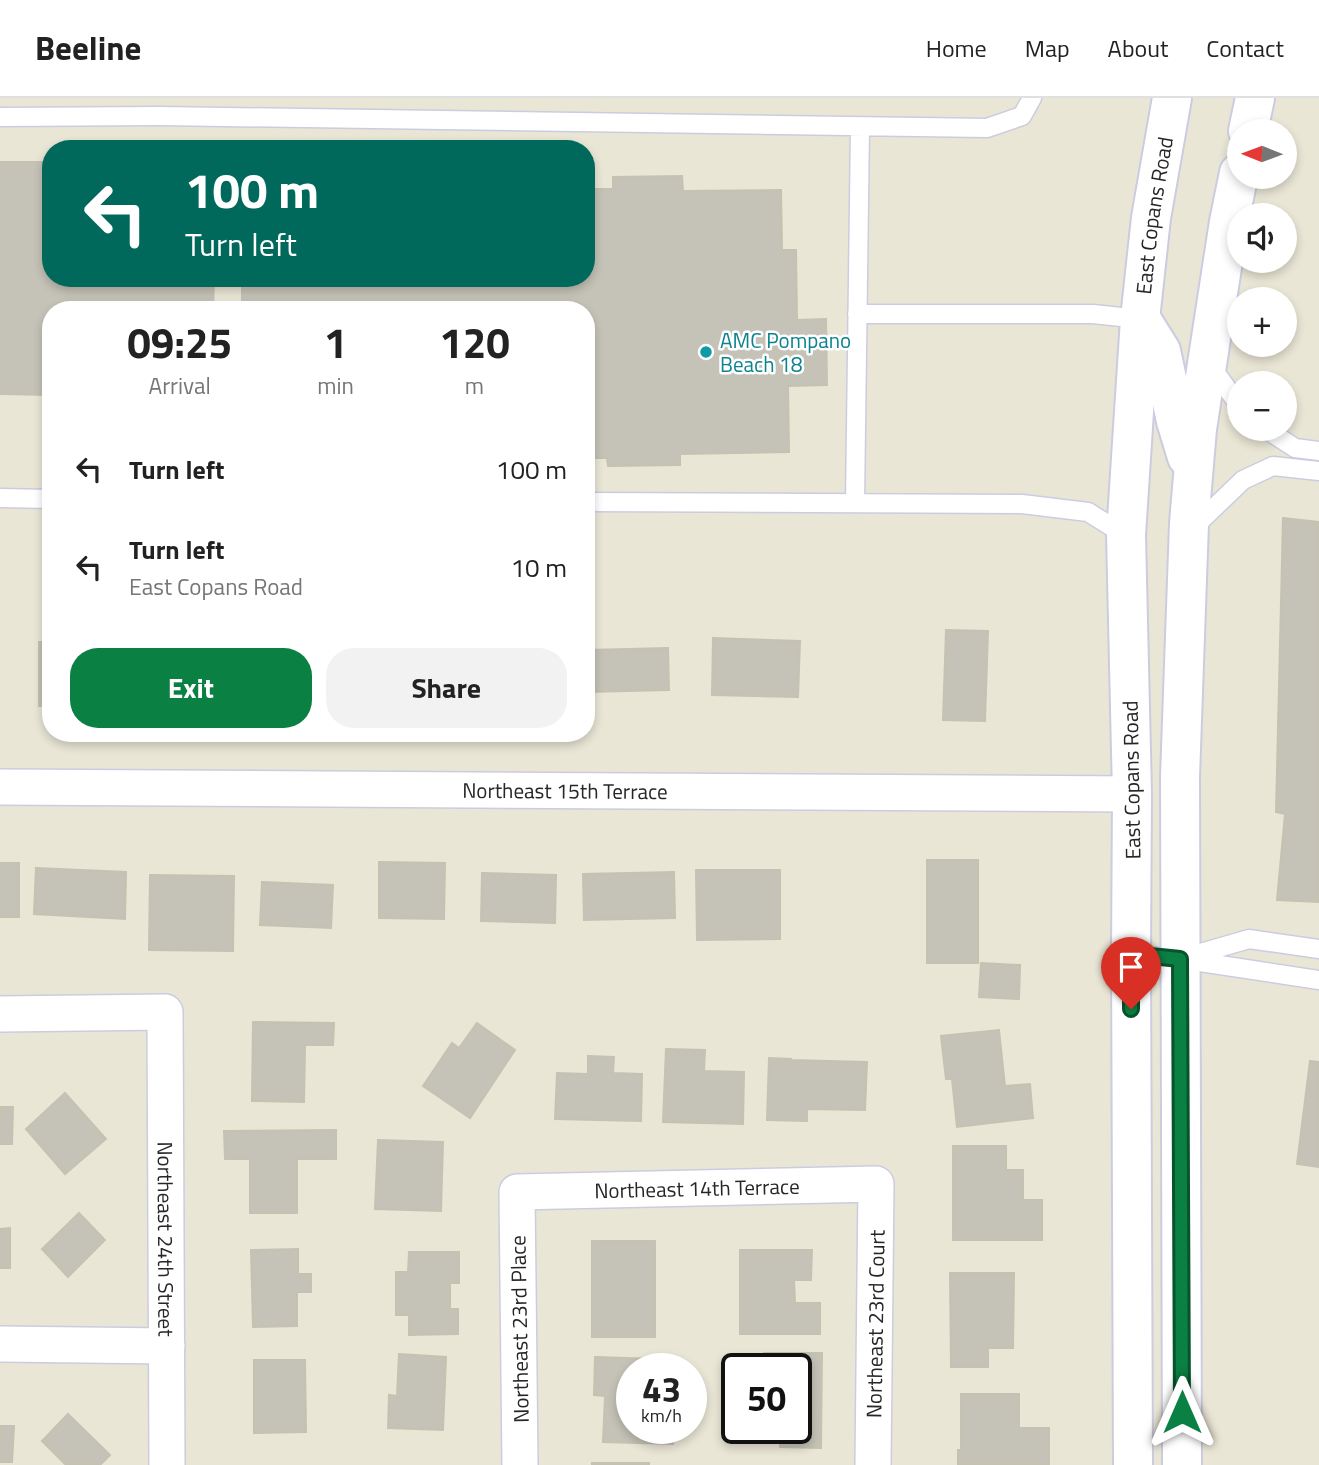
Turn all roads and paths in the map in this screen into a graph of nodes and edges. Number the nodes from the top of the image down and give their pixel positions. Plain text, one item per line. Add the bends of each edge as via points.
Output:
1 (1032, 98) edge
2 (1172, 98) edge
3 (1255, 98) edge
4 (160, 107) edge
5 (0, 117) edge
6 (1251, 119) edge
7 (860, 127) junction
8 (1236, 189) edge
9 (858, 314) junction
10 (1140, 319) junction
11 (1207, 361) junction
12 (1227, 388) edge
13 (1284, 441) edge
14 (1319, 451) edge
15 (1319, 471) edge
16 (1193, 475) junction
17 (0, 498) edge
18 (42, 499) edge
19 (595, 502) edge
20 (855, 503) junction
21 (1189, 532) junction
22 (1126, 535) junction
23 (0, 788) edge
24 (1132, 794) junction
25 (1319, 949) edge
26 (1131, 954) junction
27 (1180, 959) junction
28 (1319, 980) edge
29 (0, 1014) edge
30 (876, 1184) joint
31 (517, 1192) joint
32 (0, 1344) edge
33 (167, 1346) junction
34 (1135, 1460) edge
35 (167, 1465) edge
36 (520, 1465) edge
37 (873, 1465) edge
38 (1182, 1465) edge

1 - 7 lane via 1022,116 987,128
2 - 10 main road, East Copans Road via 1151,218
3 - 6 main road
4 - 5 lane
4 - 7 lane
7 - 9 lane
8 - 11 main road
9 - 10 lane via 1093,314
9 - 20 lane
10 - 16 main road via 1161,352
10 - 22 main road, East Copans Road
11 - 12 lane
11 - 16 main road
13 - 14 lane via 1295,448
15 - 21 lane via 1273,466 1243,480
16 - 21 main road
17 - 18 lane
19 - 20 lane
20 - 22 lane via 1022,505 1088,512
21 - 27 main road via 1180,777
22 - 24 main road, East Copans Road
23 - 24 street, Northeast 15th Terrace
24 - 26 main road, East Copans Road
25 - 27 lane via 1249,939
26 - 27 lane
26 - 34 main road, East Copans Road
27 - 28 lane
27 - 38 main road
29 - 33 street, Northeast 24th Street via 165,1012
30 - 31 street, Northeast 14th Terrace
30 - 37 street, Northeast 23rd Court
31 - 36 street, Northeast 23rd Place
32 - 33 street
33 - 35 street, Northeast 24th Street

